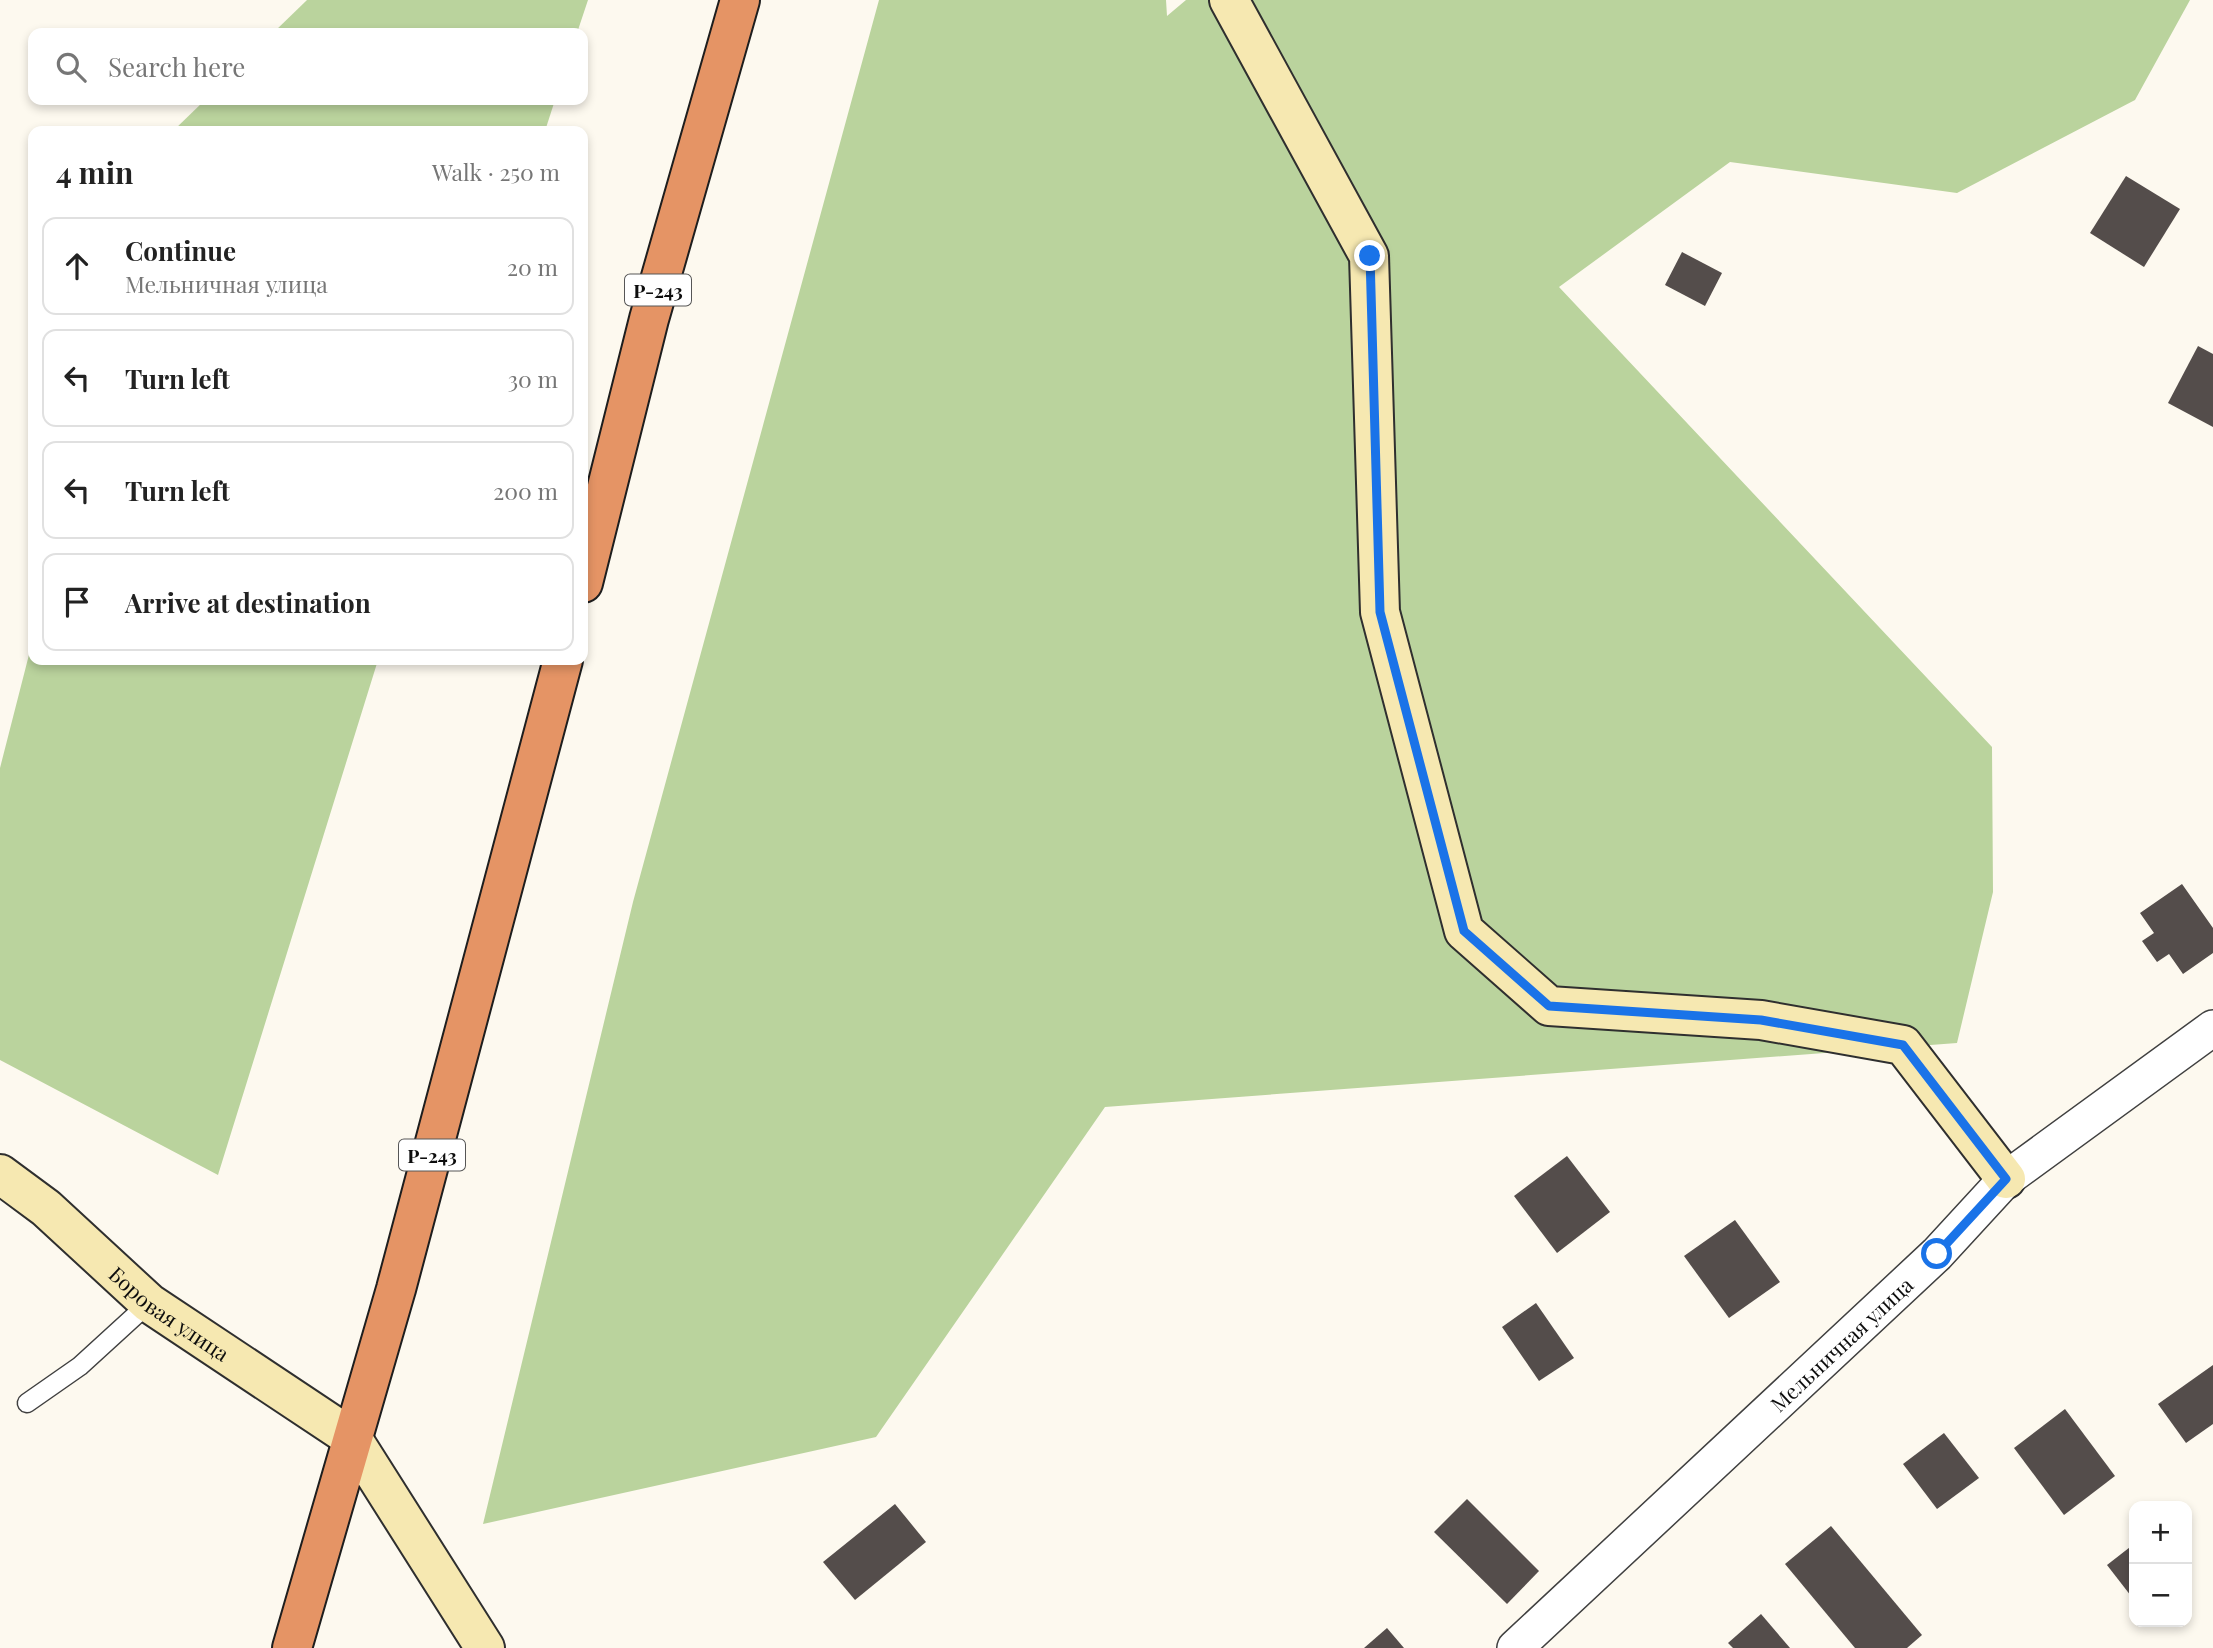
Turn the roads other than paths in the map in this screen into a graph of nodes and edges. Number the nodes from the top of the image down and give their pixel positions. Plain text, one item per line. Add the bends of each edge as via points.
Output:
1 (740, 0) edge
2 (1229, 0) edge
3 (588, 563) edge
4 (562, 665) edge
5 (2213, 1028) edge
6 (0, 1174) edge
7 (2006, 1179) junction
8 (149, 1303) junction
9 (27, 1403) dead end
10 (352, 1438) junction
11 (292, 1648) edge
12 (485, 1648) edge
13 (1515, 1648) edge

1 - 3 highway, Р-243 via 649,319
2 - 7 street via 1370,256 1380,612 1464,931 1549,1006 1761,1020 1903,1045
4 - 10 highway, Р-243 via 404,1262
5 - 7 street, Мельничная улица
6 - 8 street, Боровая улица via 46,1209
7 - 13 street, Мельничная улица via 1937,1254
8 - 9 lane via 80,1366
8 - 10 street, Боровая улица
10 - 11 highway, Р-243
10 - 12 street

